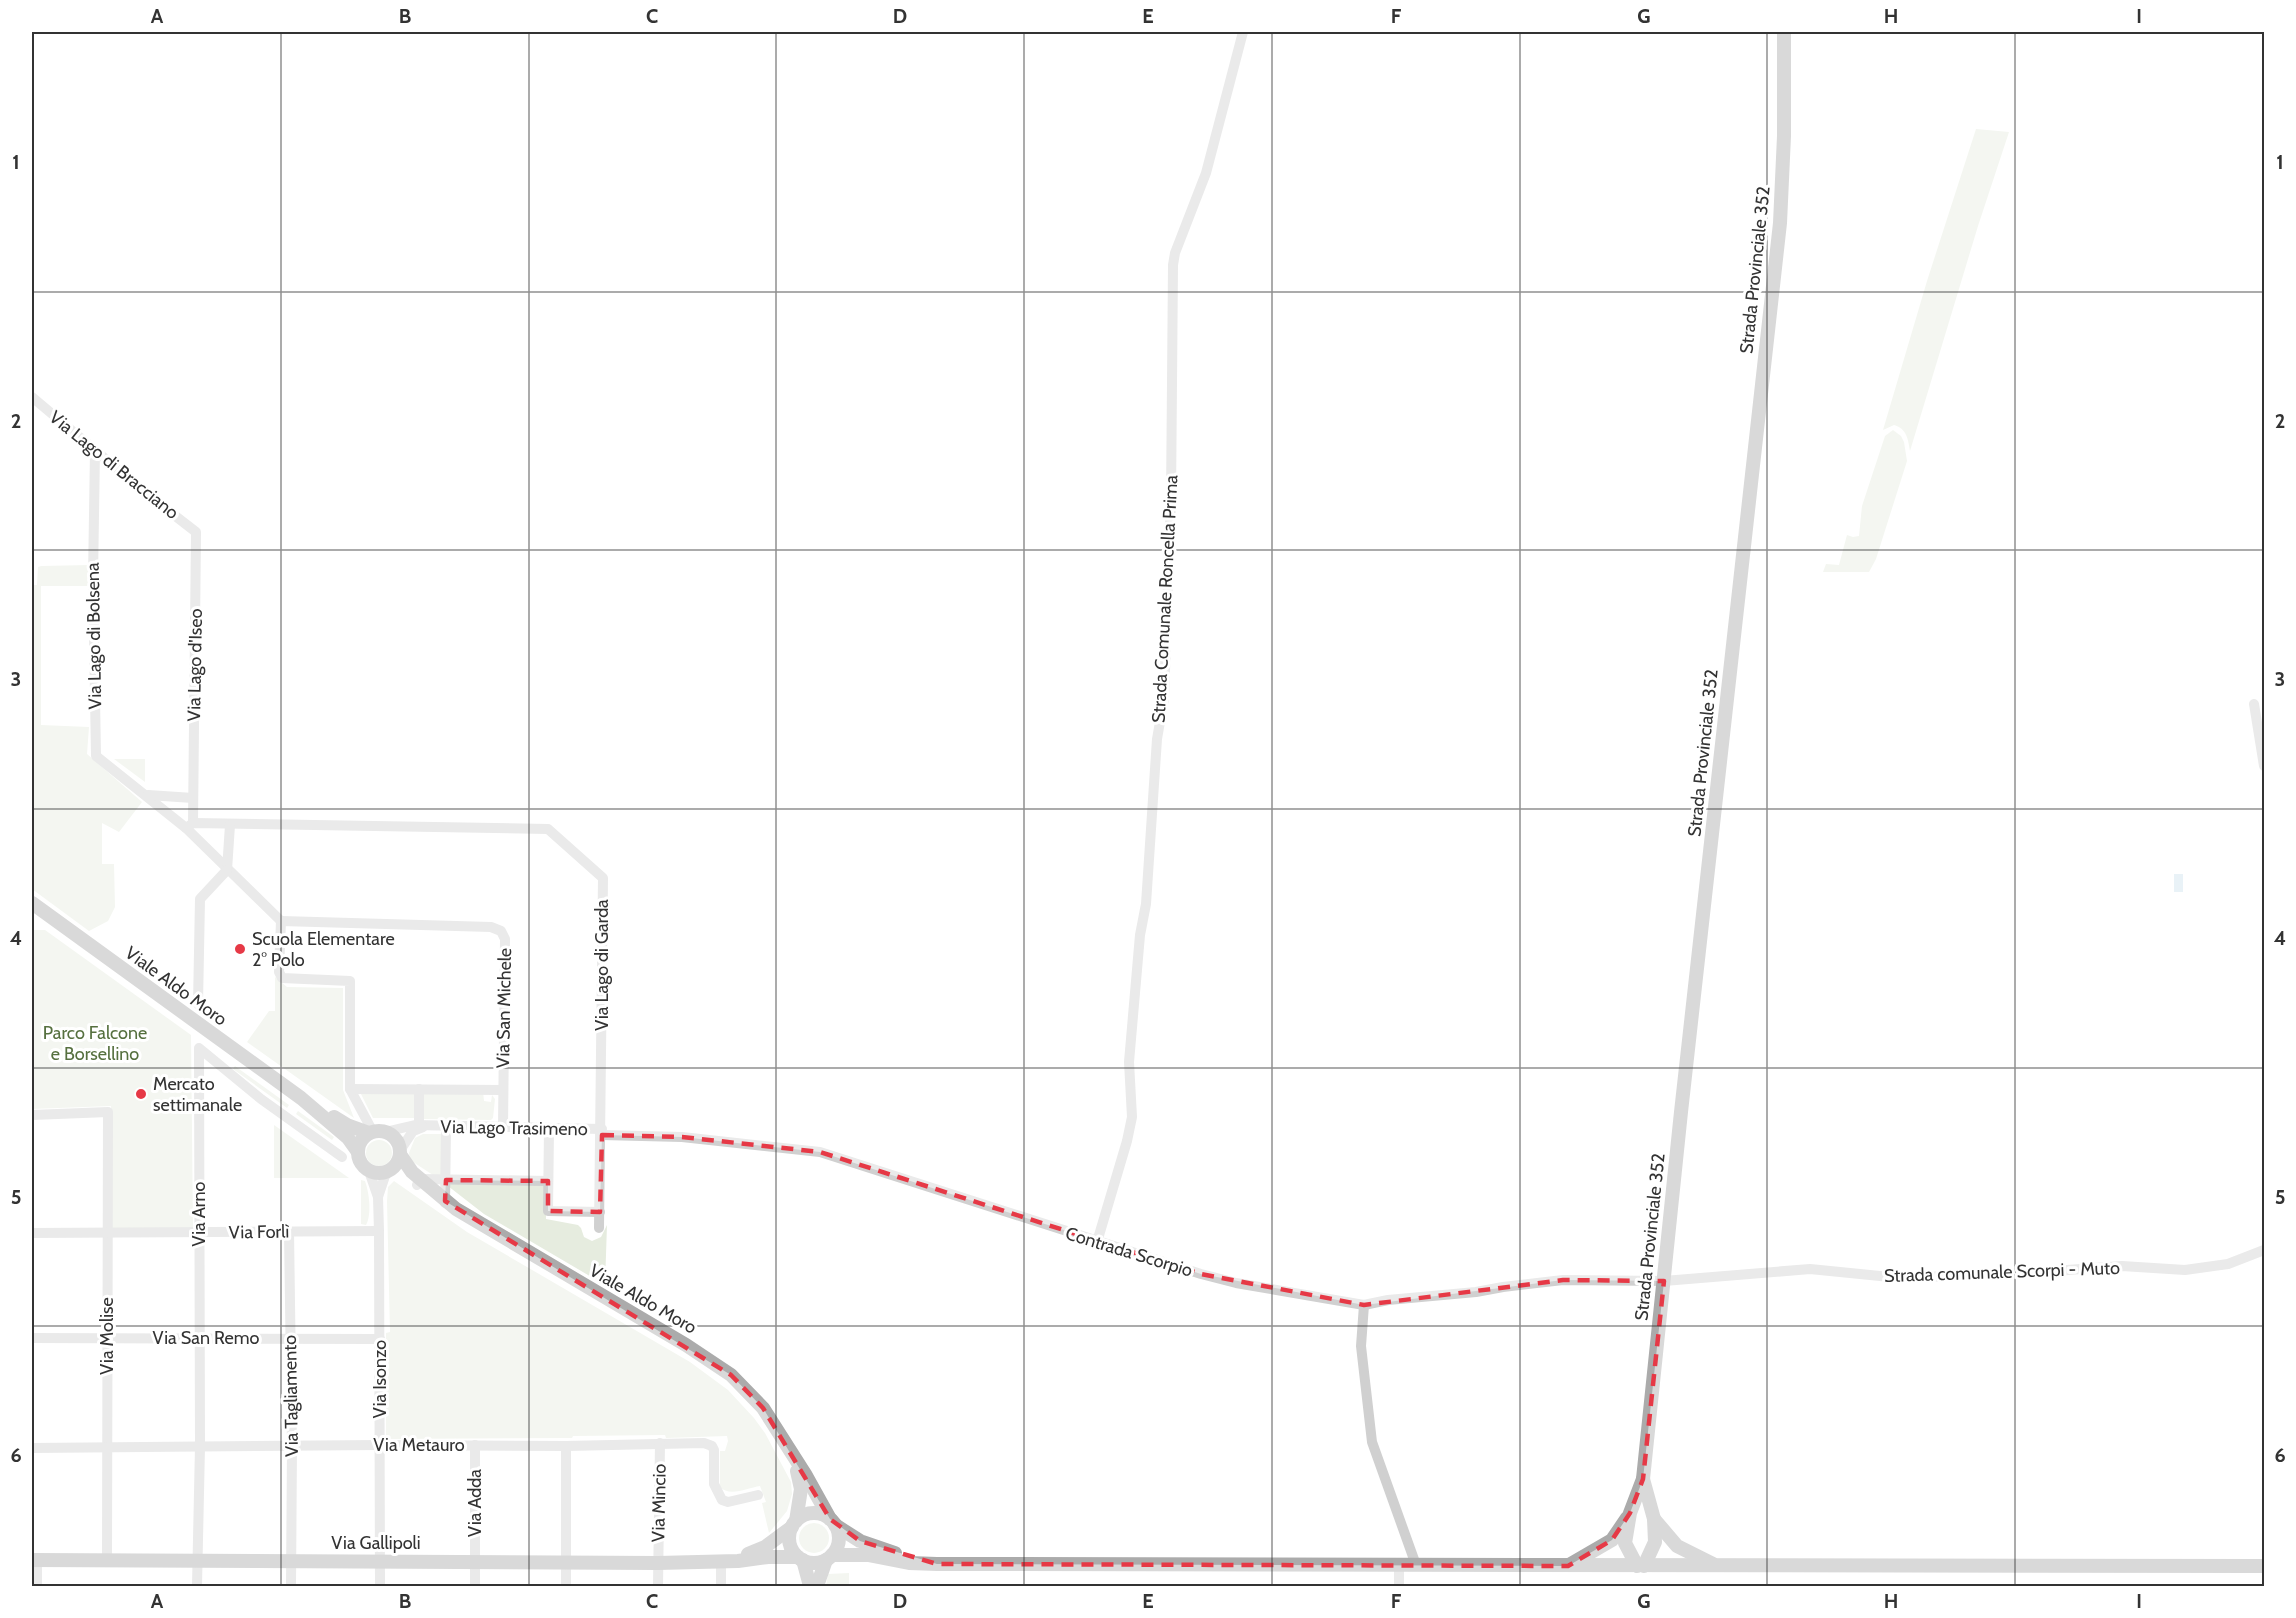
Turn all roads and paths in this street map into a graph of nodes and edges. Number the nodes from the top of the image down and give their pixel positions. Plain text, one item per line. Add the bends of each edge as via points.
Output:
1 (1243, 32) edge
2 (1784, 32) edge
3 (32, 397) edge
4 (95, 451) junction
5 (196, 532) joint
6 (2254, 705) dead end
7 (2265, 766) edge
8 (148, 795) junction
9 (194, 798) junction
10 (190, 825) junction
11 (230, 825) junction
12 (227, 870) junction
13 (32, 903) edge
14 (281, 921) junction
15 (198, 1004) dead end
16 (350, 1089) junction
17 (419, 1089) junction
18 (503, 1090) junction
19 (301, 1098) junction
20 (32, 1114) edge
21 (421, 1127) junction
22 (446, 1127) junction
23 (503, 1128) junction
24 (549, 1129) junction
25 (376, 1132) junction
26 (602, 1132) junction
27 (358, 1152) junction
28 (401, 1152) junction
29 (342, 1157) dead end
30 (369, 1171) junction
31 (388, 1172) junction
32 (446, 1180) junction
33 (548, 1181) junction
34 (418, 1182) junction
35 (378, 1197) junction
36 (449, 1204) junction
37 (600, 1212) junction
38 (599, 1228) dead end
39 (289, 1231) junction
40 (379, 1231) junction
41 (200, 1232) junction
42 (32, 1233) edge
43 (106, 1233) junction
44 (1097, 1242) junction
45 (2265, 1250) edge
46 (1664, 1281) junction
47 (1364, 1305) junction
48 (199, 1337) junction
49 (290, 1337) junction
50 (32, 1338) edge
51 (107, 1338) junction
52 (380, 1339) junction
53 (660, 1443) junction
54 (380, 1445) junction
55 (475, 1445) junction
56 (200, 1446) junction
57 (292, 1446) junction
58 (566, 1446) junction
59 (788, 1446) junction
60 (106, 1447) junction
61 (32, 1448) edge
62 (1643, 1479) junction
63 (758, 1495) dead end
64 (1630, 1513) junction
65 (1654, 1519) junction
66 (832, 1522) junction
67 (794, 1524) junction
68 (829, 1558) junction
69 (800, 1559) junction
70 (34, 1560) edge
71 (107, 1560) junction
72 (721, 1560) junction
73 (197, 1561) junction
74 (291, 1561) junction
75 (380, 1562) junction
76 (475, 1562) junction
77 (566, 1562) junction
78 (658, 1563) junction
79 (937, 1564) junction
80 (1399, 1565) junction
81 (1416, 1565) junction
82 (1568, 1566) junction
83 (1641, 1566) junction
84 (1717, 1566) junction
85 (2265, 1566) edge
86 (37, 1587) edge
87 (197, 1587) edge
88 (291, 1587) edge
89 (380, 1587) edge
90 (475, 1587) edge
91 (566, 1587) edge
92 (658, 1587) edge
93 (721, 1587) edge
94 (810, 1587) edge
95 (817, 1587) edge
96 (1399, 1587) edge

1 - 44 street, Strada Comunale Roncella Prima via 1206,173 1173,265 1165,675 1129,1062 1132,1117
2 - 46 main road, Strada Provinciale 352 via 1780,223
3 - 4 street, Via Lago di Bracciano
4 - 5 street, Via Lago di Bracciano
4 - 8 street, Via Lago di Bolsena via 96,756
5 - 9 street, Via Lago d'Iseo
6 - 7 street
8 - 9 street
8 - 10 street
9 - 10 street, Via Lago d'Iseo
10 - 11 street, Via Lago di Garda
10 - 12 street
11 - 12 street
11 - 26 street, Via Lago di Garda via 548,829 603,878
12 - 14 street
12 - 15 street via 200,899
13 - 19 main road, Viale Aldo Moro
14 - 16 street via 282,978 350,981
14 - 18 street, Via San Michele via 491,927 501,931 505,939
16 - 17 street
16 - 25 street
17 - 18 street
17 - 21 street
18 - 23 street, Via San Michele
19 - 25 main road, Viale Aldo Moro via 347,1125
19 - 27 main road, Viale Aldo Moro via 348,1138
20 - 43 street, Via Molise via 108,1112
21 - 22 street, Via Lago Trasimeno
21 - 25 street, Via Lago Trasimeno via 411,1125
21 - 28 street, Via Lago Trasimeno via 413,1131
22 - 23 street, Via Lago Trasimeno
22 - 32 street
23 - 24 street, Via Lago Trasimeno
24 - 26 street, Via Lago Trasimeno
24 - 33 street
25 - 27 main road via 360,1143
25 - 28 main road, Viale Aldo Moro via 395,1138
26 - 37 street, Via Lago di Garda
26 - 44 street, Contrada Scorpio via 820,1152
27 - 30 main road, Viale Aldo Moro
28 - 31 main road via 396,1166
28 - 34 main road, Viale Aldo Moro
29 - 41 street, Via Arno via 261,1100 199,1048
30 - 31 main road, Viale Aldo Moro
30 - 35 street
31 - 34 main road, Viale Aldo Moro
31 - 35 street
32 - 33 street
32 - 34 street
32 - 36 street
33 - 37 street via 548,1211
34 - 36 main road, Viale Aldo Moro
35 - 40 street, Via Isonzo
36 - 59 main road, Viale Aldo Moro via 715,1363 763,1408
37 - 38 street, Via Lago di Garda
39 - 40 street, Via Forlì
39 - 41 street, Via Forlì
39 - 49 street, Via Tagliamento
40 - 52 street, Via Isonzo
41 - 43 street, Via Forlì
41 - 48 street, Via Arno
42 - 43 street, Via Forlì
43 - 51 street, Via Molise
44 - 47 street, Contrada Scorpio via 1210,1276
45 - 46 street, Strada comunale Scorpi - Muto via 2228,1264 2185,1270 2122,1266 1900,1278 1810,1269
46 - 47 street, Contrada Scorpio via 1563,1281
46 - 62 main road, Strada Provinciale 352
47 - 81 street via 1361,1346 1372,1442
48 - 49 street, Via San Remo
48 - 51 street, Via San Remo
48 - 56 street, Via Arno
49 - 52 street, Via San Remo
49 - 57 street, Via Tagliamento
50 - 51 street, Via San Remo
51 - 60 street, Via Molise
52 - 54 street, Via Isonzo
53 - 58 street, Via Metauro
53 - 63 street, Via Metauro via 708,1444 714,1450 714,1484 722,1500
53 - 78 street, Via Mincio
54 - 55 street, Via Metauro
54 - 57 street, Via Metauro
54 - 75 street, Via Isonzo
55 - 58 street, Via Metauro
55 - 76 street, Via Adda
56 - 57 street, Via Metauro
56 - 60 street, Via Metauro
56 - 73 street, Via Arno
57 - 74 street, Via Tagliamento
58 - 77 street
59 - 66 main road, Viale Aldo Moro
59 - 67 main road, Viale Aldo Moro via 801,1483
60 - 61 street, Via Metauro
60 - 71 street, Via Molise
62 - 64 main road, Strada Provinciale 352
62 - 65 main road, Strada Provinciale 352
64 - 82 main road, Strada Provinciale 352 via 1612,1540
64 - 83 main road, Strada Provinciale 352 via 1625,1543
65 - 83 main road, Strada Provinciale 352 via 1655,1542
65 - 84 main road, Strada Provinciale 352 via 1677,1546
66 - 67 main road via 816,1514 802,1517
66 - 68 main road via 839,1541
66 - 79 main road via 867,1543
67 - 69 main road, Viale Aldo Moro via 790,1546
67 - 72 main road, Via Gallipoli via 759,1550
68 - 69 main road via 814,1563
68 - 79 main road via 868,1555
68 - 95 main road
69 - 72 main road, Via Gallipoli
69 - 94 main road, Viale Aldo Moro
70 - 71 main road, Via Gallipoli
70 - 86 street
71 - 73 main road, Via Gallipoli
72 - 78 main road, Via Gallipoli
72 - 93 street
73 - 74 main road, Via Gallipoli
73 - 87 street, Via Arno
74 - 75 main road, Via Gallipoli
74 - 88 street, Via Tagliamento
75 - 76 main road, Via Gallipoli
75 - 89 street, Via Isonzo
76 - 77 main road, Via Gallipoli
76 - 90 street, Via Adda
77 - 78 main road, Via Gallipoli
77 - 91 street
78 - 92 street, Via Mincio
79 - 80 main road
80 - 81 main road
80 - 96 street
81 - 82 main road
82 - 83 main road
83 - 84 main road
84 - 85 main road

